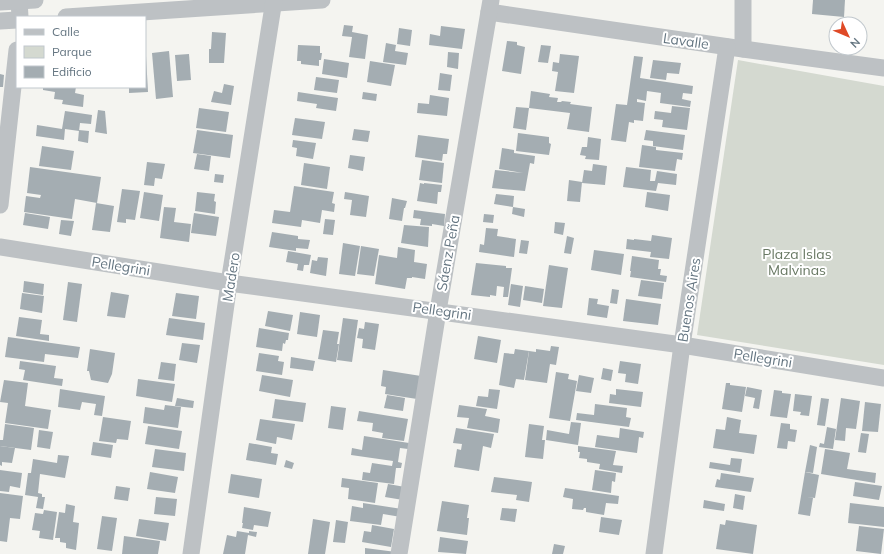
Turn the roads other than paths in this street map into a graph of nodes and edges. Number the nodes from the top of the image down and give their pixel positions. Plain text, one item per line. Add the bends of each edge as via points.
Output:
1 (322, 0) edge
2 (743, 0) edge
3 (275, 1) edge
4 (0, 2) edge
5 (231, 3) edge
6 (23, 4) edge
7 (490, 6) edge
8 (78, 16) edge
9 (16, 20) edge
10 (0, 21) edge
11 (735, 48) junction
12 (16, 59) edge
13 (884, 68) edge
14 (0, 205) edge
15 (0, 246) edge
16 (229, 283) junction
17 (438, 311) junction
18 (682, 345) junction
19 (884, 378) edge
20 (191, 554) edge
21 (398, 554) edge
22 (654, 554) edge

1 - 3 street
2 - 11 street, Buenos Aires
3 - 5 street
3 - 16 street, Madero
4 - 6 street
5 - 8 street
7 - 11 street, Lavalle
7 - 17 street, Sáenz Peña
9 - 10 street
11 - 13 street, Lavalle
11 - 18 street, Buenos Aires
12 - 14 street
15 - 16 street, Pellegrini
16 - 17 street, Pellegrini
16 - 20 street, Madero
17 - 18 street, Pellegrini
17 - 21 street, Sáenz Peña
18 - 19 street, Pellegrini
18 - 22 street, Buenos Aires

